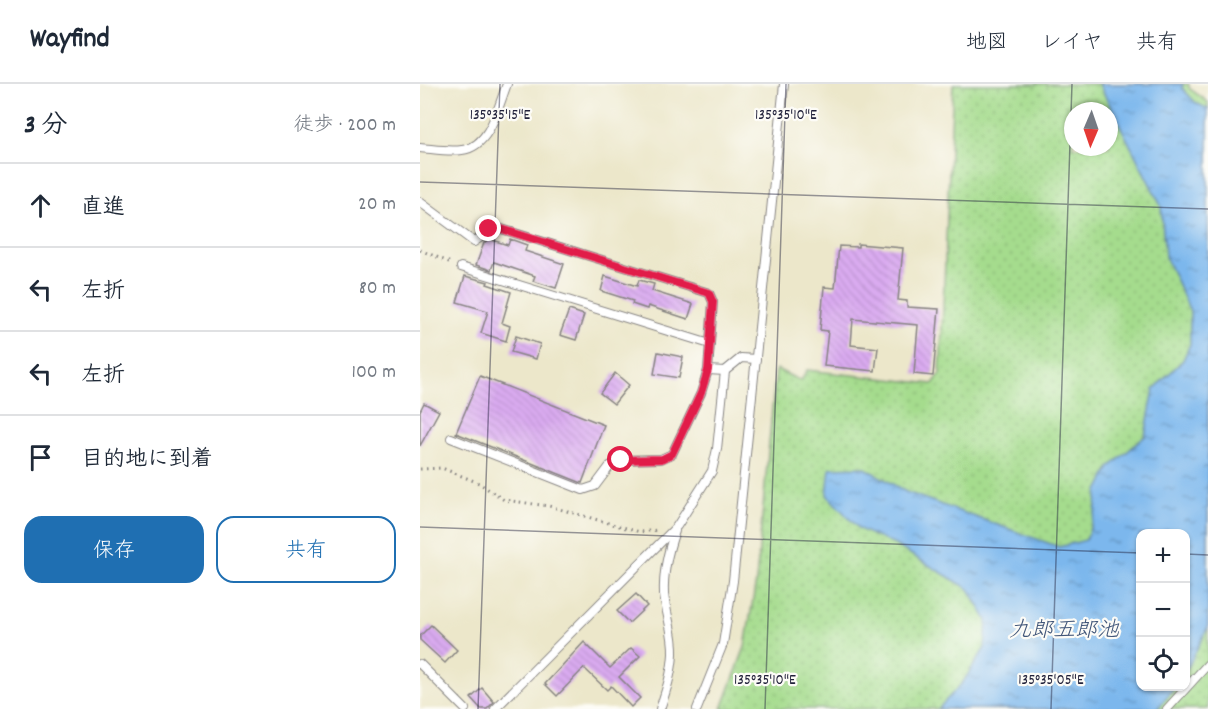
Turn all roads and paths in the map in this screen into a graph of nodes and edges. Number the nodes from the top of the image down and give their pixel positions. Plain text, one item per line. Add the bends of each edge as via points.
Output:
1 (507, 84) edge
2 (784, 84) edge
3 (420, 148) edge
4 (420, 202) edge
5 (420, 250) edge
6 (461, 267) joint
7 (710, 344) junction
8 (756, 359) junction
9 (708, 370) junction
10 (726, 371) junction
11 (451, 438) dead end
12 (420, 469) edge
13 (677, 526) junction
14 (420, 664) edge
15 (1208, 664) edge
16 (465, 709) edge
17 (495, 709) edge
18 (660, 709) edge
19 (697, 709) edge
20 (1167, 709) edge

1 - 3 lane via 485,137 476,146 463,150
2 - 8 lane
4 - 7 lane via 474,242 495,227 709,293 713,302
5 - 6 path
6 - 7 lane
7 - 9 lane
8 - 10 lane via 741,358
8 - 19 lane via 723,644
9 - 10 lane
9 - 11 lane via 672,454 662,459 621,460 610,466 595,486 583,490
10 - 13 lane via 712,471
12 - 13 path via 442,468 479,483 504,500 549,506 640,532
13 - 17 lane
13 - 18 lane via 666,557 664,595 672,627 673,654
14 - 16 lane
15 - 20 lane

